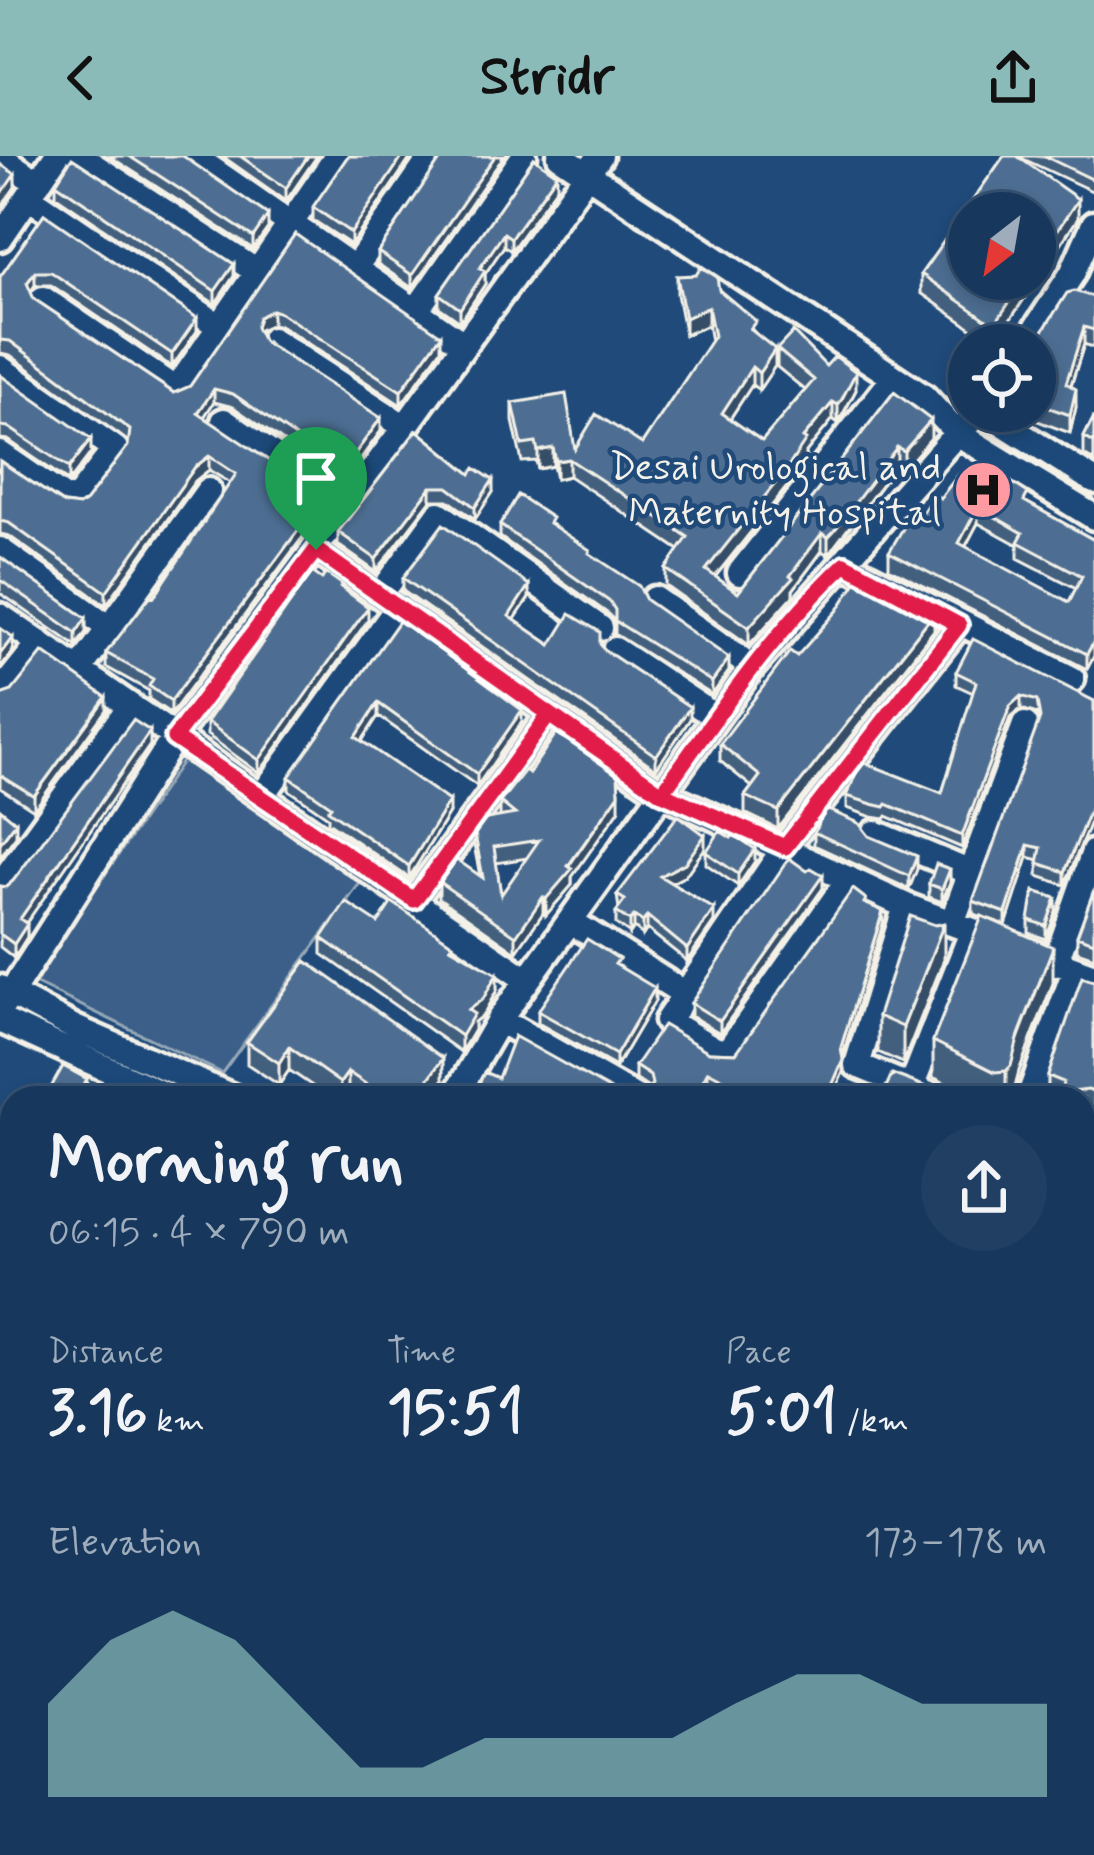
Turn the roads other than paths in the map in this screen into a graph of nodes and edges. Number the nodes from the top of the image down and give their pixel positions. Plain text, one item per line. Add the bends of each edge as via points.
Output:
1 (56, 156) edge
2 (79, 156) edge
3 (193, 156) edge
4 (432, 156) edge
5 (524, 156) edge
6 (560, 156) edge
7 (0, 157) edge
8 (326, 160) edge
9 (593, 165) edge
10 (33, 190) junction
11 (292, 223) junction
12 (1094, 224) edge
13 (0, 238) edge
14 (355, 268) junction
15 (256, 271) junction
16 (1083, 280) edge
17 (43, 299) edge
18 (415, 312) junction
19 (1044, 324) edge
20 (218, 326) junction
21 (272, 340) edge
22 (462, 344) junction
23 (0, 368) edge
24 (894, 378) junction
25 (924, 397) junction
26 (948, 402) edge
27 (224, 421) dead end
28 (405, 428) junction
29 (1016, 432) edge
30 (957, 433) junction
31 (0, 454) edge
32 (1094, 481) edge
33 (208, 491) dead end
34 (346, 506) junction
35 (1094, 517) edge
36 (0, 550) edge
37 (316, 550) junction
38 (845, 564) junction
39 (740, 573) dead end
40 (655, 599) edge
41 (389, 601) junction
42 (0, 616) edge
43 (959, 625) junction
44 (110, 628) junction
45 (600, 628) edge
46 (40, 643) junction
47 (615, 650) edge
48 (752, 668) junction
49 (79, 670) junction
50 (1072, 680) dead end
51 (0, 693) edge
52 (130, 706) junction
53 (549, 715) junction
54 (716, 718) junction
55 (1025, 725) dead end
56 (174, 738) junction
57 (662, 793) junction
58 (262, 796) junction
59 (875, 833) edge
60 (785, 847) junction
61 (1094, 852) edge
62 (971, 873) junction
63 (849, 879) junction
64 (0, 885) edge
65 (414, 900) junction
66 (906, 906) junction
67 (570, 921) junction
68 (962, 927) junction
69 (1074, 970) edge
70 (527, 980) junction
71 (685, 994) junction
72 (3, 997) edge
73 (0, 1020) edge
74 (499, 1020) junction
75 (872, 1072) junction
76 (456, 1079) edge
77 (145, 1086) edge
78 (208, 1086) edge
79 (615, 1086) edge
80 (866, 1086) edge
81 (906, 1086) edge
82 (912, 1086) edge
83 (1033, 1086) edge

1 - 10 street
2 - 15 street
3 - 11 street
4 - 14 street
5 - 18 street
6 - 9 street
7 - 10 street
8 - 11 street
9 - 22 street
9 - 24 street
10 - 13 street
10 - 20 street
11 - 14 street
11 - 15 street
12 - 16 street
14 - 18 street
15 - 20 street
16 - 19 street
17 - 20 street via 176,390
18 - 22 street
21 - 28 street
22 - 28 street
23 - 31 street via 115,449 74,504
24 - 25 street
24 - 39 street
25 - 26 street
25 - 30 street
27 - 34 street
28 - 34 street
29 - 32 street
30 - 35 street
30 - 38 street
33 - 44 street
34 - 37 street
36 - 44 street
37 - 41 street
37 - 56 street
38 - 43 street
38 - 48 street
40 - 48 street
41 - 45 street via 439,514
41 - 53 street
41 - 58 street
42 - 46 street
43 - 50 street
43 - 60 street
44 - 49 street
46 - 49 street
46 - 51 street
47 - 54 street
48 - 54 street
49 - 52 street
52 - 56 street
52 - 64 street
53 - 57 street
53 - 65 street
54 - 57 street
55 - 62 street
56 - 58 street
56 - 72 street
57 - 60 street
57 - 67 street
58 - 65 street
59 - 62 street
60 - 63 street
60 - 71 street
61 - 69 street
62 - 68 street
63 - 66 street
63 - 71 street via 728,1051 667,1021
65 - 70 street
66 - 68 street
66 - 75 street via 856,1065
67 - 70 street
67 - 71 street
68 - 69 street
68 - 82 street
69 - 83 street
70 - 74 street
72 - 78 street
73 - 77 street
74 - 76 street
74 - 79 street
75 - 80 street
75 - 81 street

